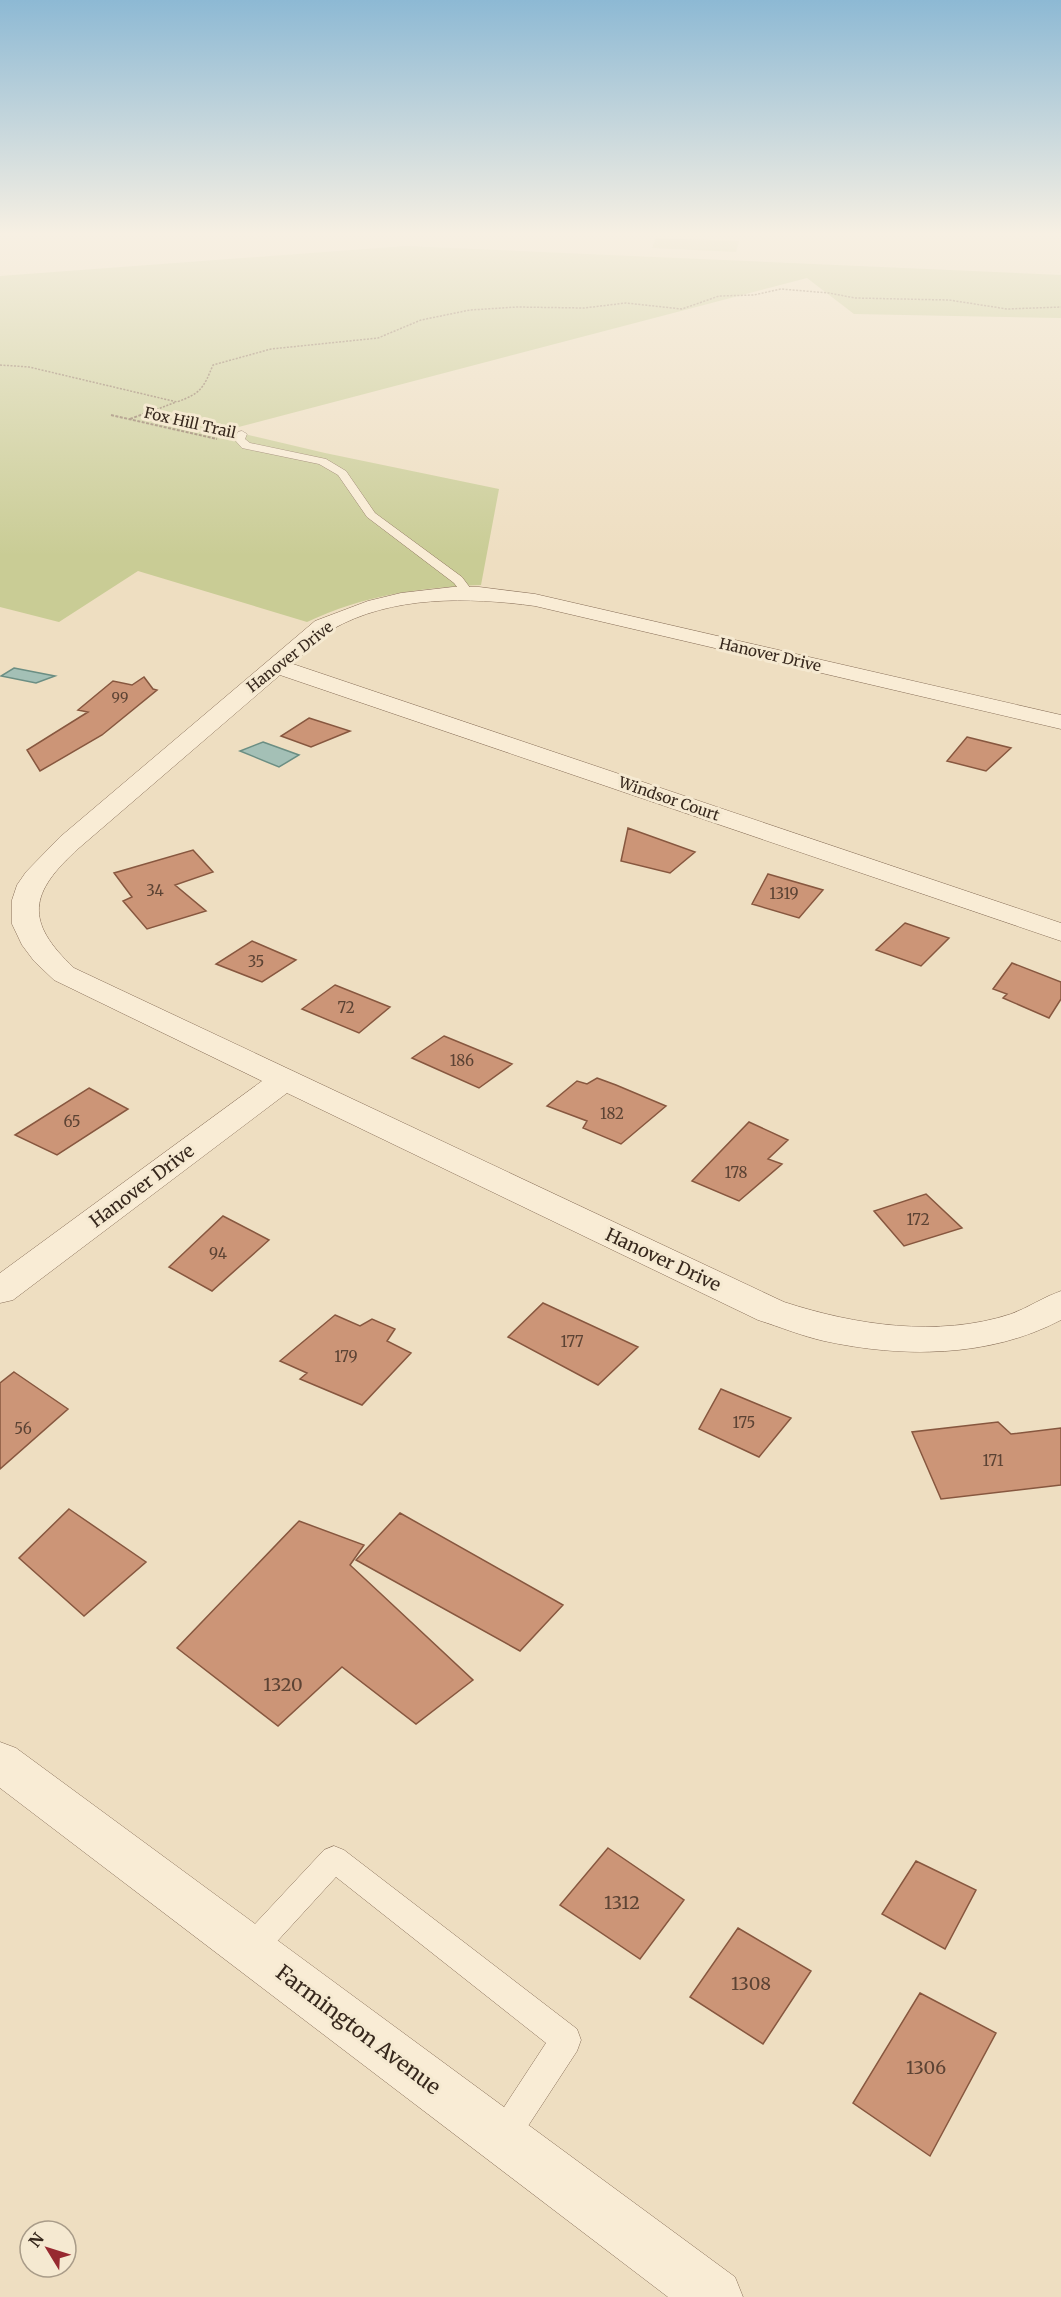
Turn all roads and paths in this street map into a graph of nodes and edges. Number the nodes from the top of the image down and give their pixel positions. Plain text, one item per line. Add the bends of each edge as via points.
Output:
1 (347, 341) edge
2 (0, 365) edge
3 (177, 402) junction
4 (111, 415) dead end
5 (130, 419) junction
6 (242, 434) dead end
7 (246, 446) junction
8 (468, 593) junction
9 (277, 666) junction
10 (1061, 722) edge
11 (1061, 932) edge
12 (284, 1080) junction
13 (0, 1291) edge
14 (1061, 1304) edge
15 (0, 1762) edge
16 (251, 1949) junction
17 (502, 2139) junction
18 (715, 2297) edge

1 - 3 path, Fox Hill Trail via 271,349 222,361 213,365 196,395
2 - 3 path, Fox Hill Trail via 29,367
3 - 5 path, Fox Hill Trail
4 - 5 path, Fox Hill Trail
5 - 7 path, Fox Hill Trail
6 - 7 lane via 239,439
7 - 8 lane via 334,466 371,515 458,580
8 - 9 street, Hanover Drive via 420,595 354,612 323,626
8 - 10 street, Hanover Drive via 535,600
9 - 11 street, Windsor Court
9 - 12 street, Hanover Drive via 56,855 31,883 25,911 28,934 40,952 64,974
12 - 13 street, Hanover Drive
12 - 14 street, Hanover Drive via 771,1311 824,1328 897,1339 970,1337 1023,1324
15 - 16 street, Farmington Avenue
16 - 17 street, Farmington Avenue
16 - 17 lane via 334,1859 566,2040
17 - 18 street, Farmington Avenue

